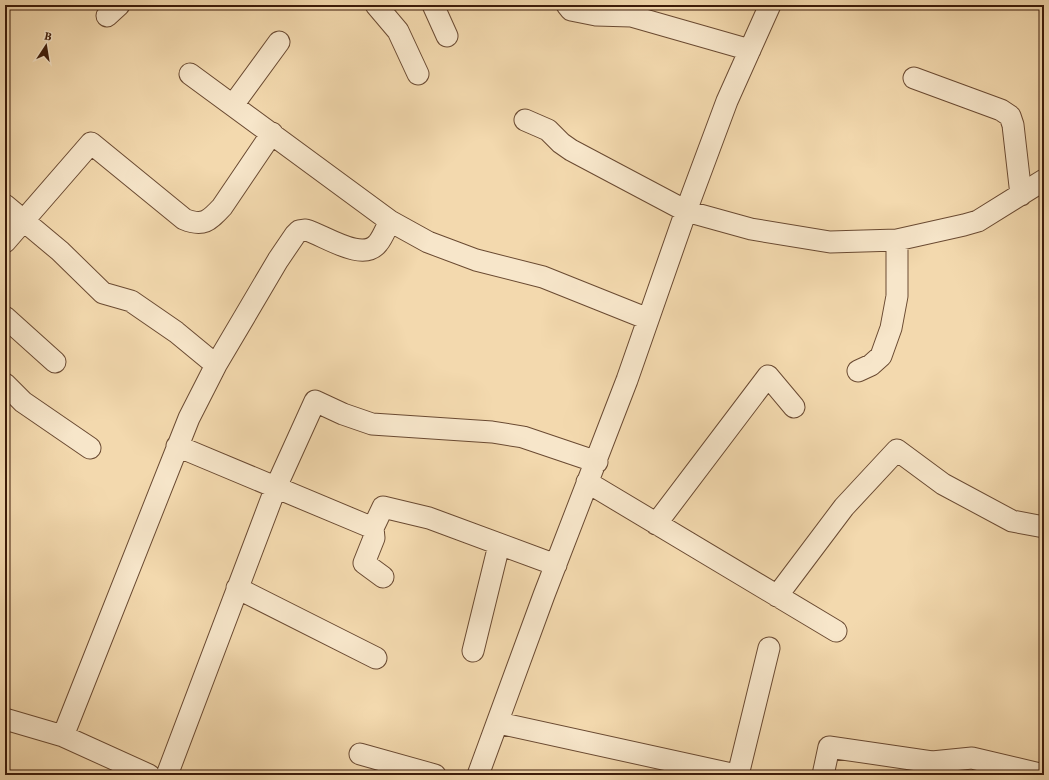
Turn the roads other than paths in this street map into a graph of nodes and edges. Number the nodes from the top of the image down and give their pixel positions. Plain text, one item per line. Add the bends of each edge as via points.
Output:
1 (376, 5) edge
2 (433, 5) edge
3 (567, 5) edge
4 (770, 5) edge
5 (447, 36) dead end
6 (279, 42) dead end
7 (750, 50) junction
8 (190, 74) dead end
9 (418, 74) dead end
10 (914, 78) dead end
11 (233, 104) junction
12 (526, 120) dead end
13 (272, 133) junction
14 (1044, 180) edge
15 (1021, 195) junction
16 (5, 206) edge
17 (686, 211) junction
18 (24, 220) junction
19 (390, 220) junction
20 (897, 240) junction
21 (5, 242) edge
22 (5, 317) edge
23 (648, 319) junction
24 (54, 362) dead end
25 (216, 365) junction
26 (858, 371) dead end
27 (5, 384) edge
28 (794, 407) dead end
29 (177, 446) junction
30 (90, 448) dead end
31 (597, 462) junction
32 (587, 482) junction
33 (276, 486) junction
34 (656, 524) junction
35 (1044, 527) edge
36 (373, 528) junction
37 (499, 545) junction
38 (556, 565) junction
39 (383, 577) dead end
40 (237, 588) junction
41 (777, 596) junction
42 (836, 631) dead end
43 (769, 648) dead end
44 (473, 651) dead end
45 (376, 658) dead end
46 (5, 719) edge
47 (499, 723) junction
48 (64, 736) junction
49 (360, 754) dead end
50 (149, 775) edge
51 (167, 775) edge
52 (435, 775) edge
53 (478, 775) edge
54 (737, 775) edge
55 (823, 775) edge
56 (1044, 775) edge

1 - 9 street via 398,31
2 - 5 street
3 - 7 street via 571,10 631,16
4 - 7 street
6 - 11 street
7 - 17 street
8 - 11 street
10 - 15 street via 1001,110 1010,116
11 - 13 street
12 - 17 street via 548,130 571,150
13 - 18 street via 222,207 204,223 195,224 184,219 91,142
13 - 19 street
14 - 15 street
15 - 20 street via 978,221 916,238
16 - 18 street
17 - 20 street via 792,237 830,242
17 - 23 street
18 - 21 street
18 - 25 street via 103,293 131,301 176,332
19 - 23 street via 428,242 476,260 543,277
19 - 25 street via 378,243 364,251 311,231 299,231 278,260
20 - 26 street via 897,296 891,328 882,356
22 - 24 street
23 - 31 street
25 - 29 street
27 - 30 street via 23,402
28 - 34 street via 768,376
29 - 33 street
29 - 48 street
31 - 32 street
31 - 33 street via 523,437 372,424 315,401
32 - 34 street
32 - 38 street
33 - 36 street
33 - 40 street
34 - 41 street
35 - 41 street via 1012,521 943,484 897,450 844,507
36 - 37 street via 384,507 428,518
36 - 39 street via 374,538 364,563
37 - 38 street
37 - 44 street
38 - 47 street
40 - 45 street
40 - 51 street
41 - 42 street
43 - 54 street
46 - 48 street
47 - 53 street
47 - 54 street
48 - 50 street
49 - 52 street
55 - 56 street via 829,747 932,762 972,758

